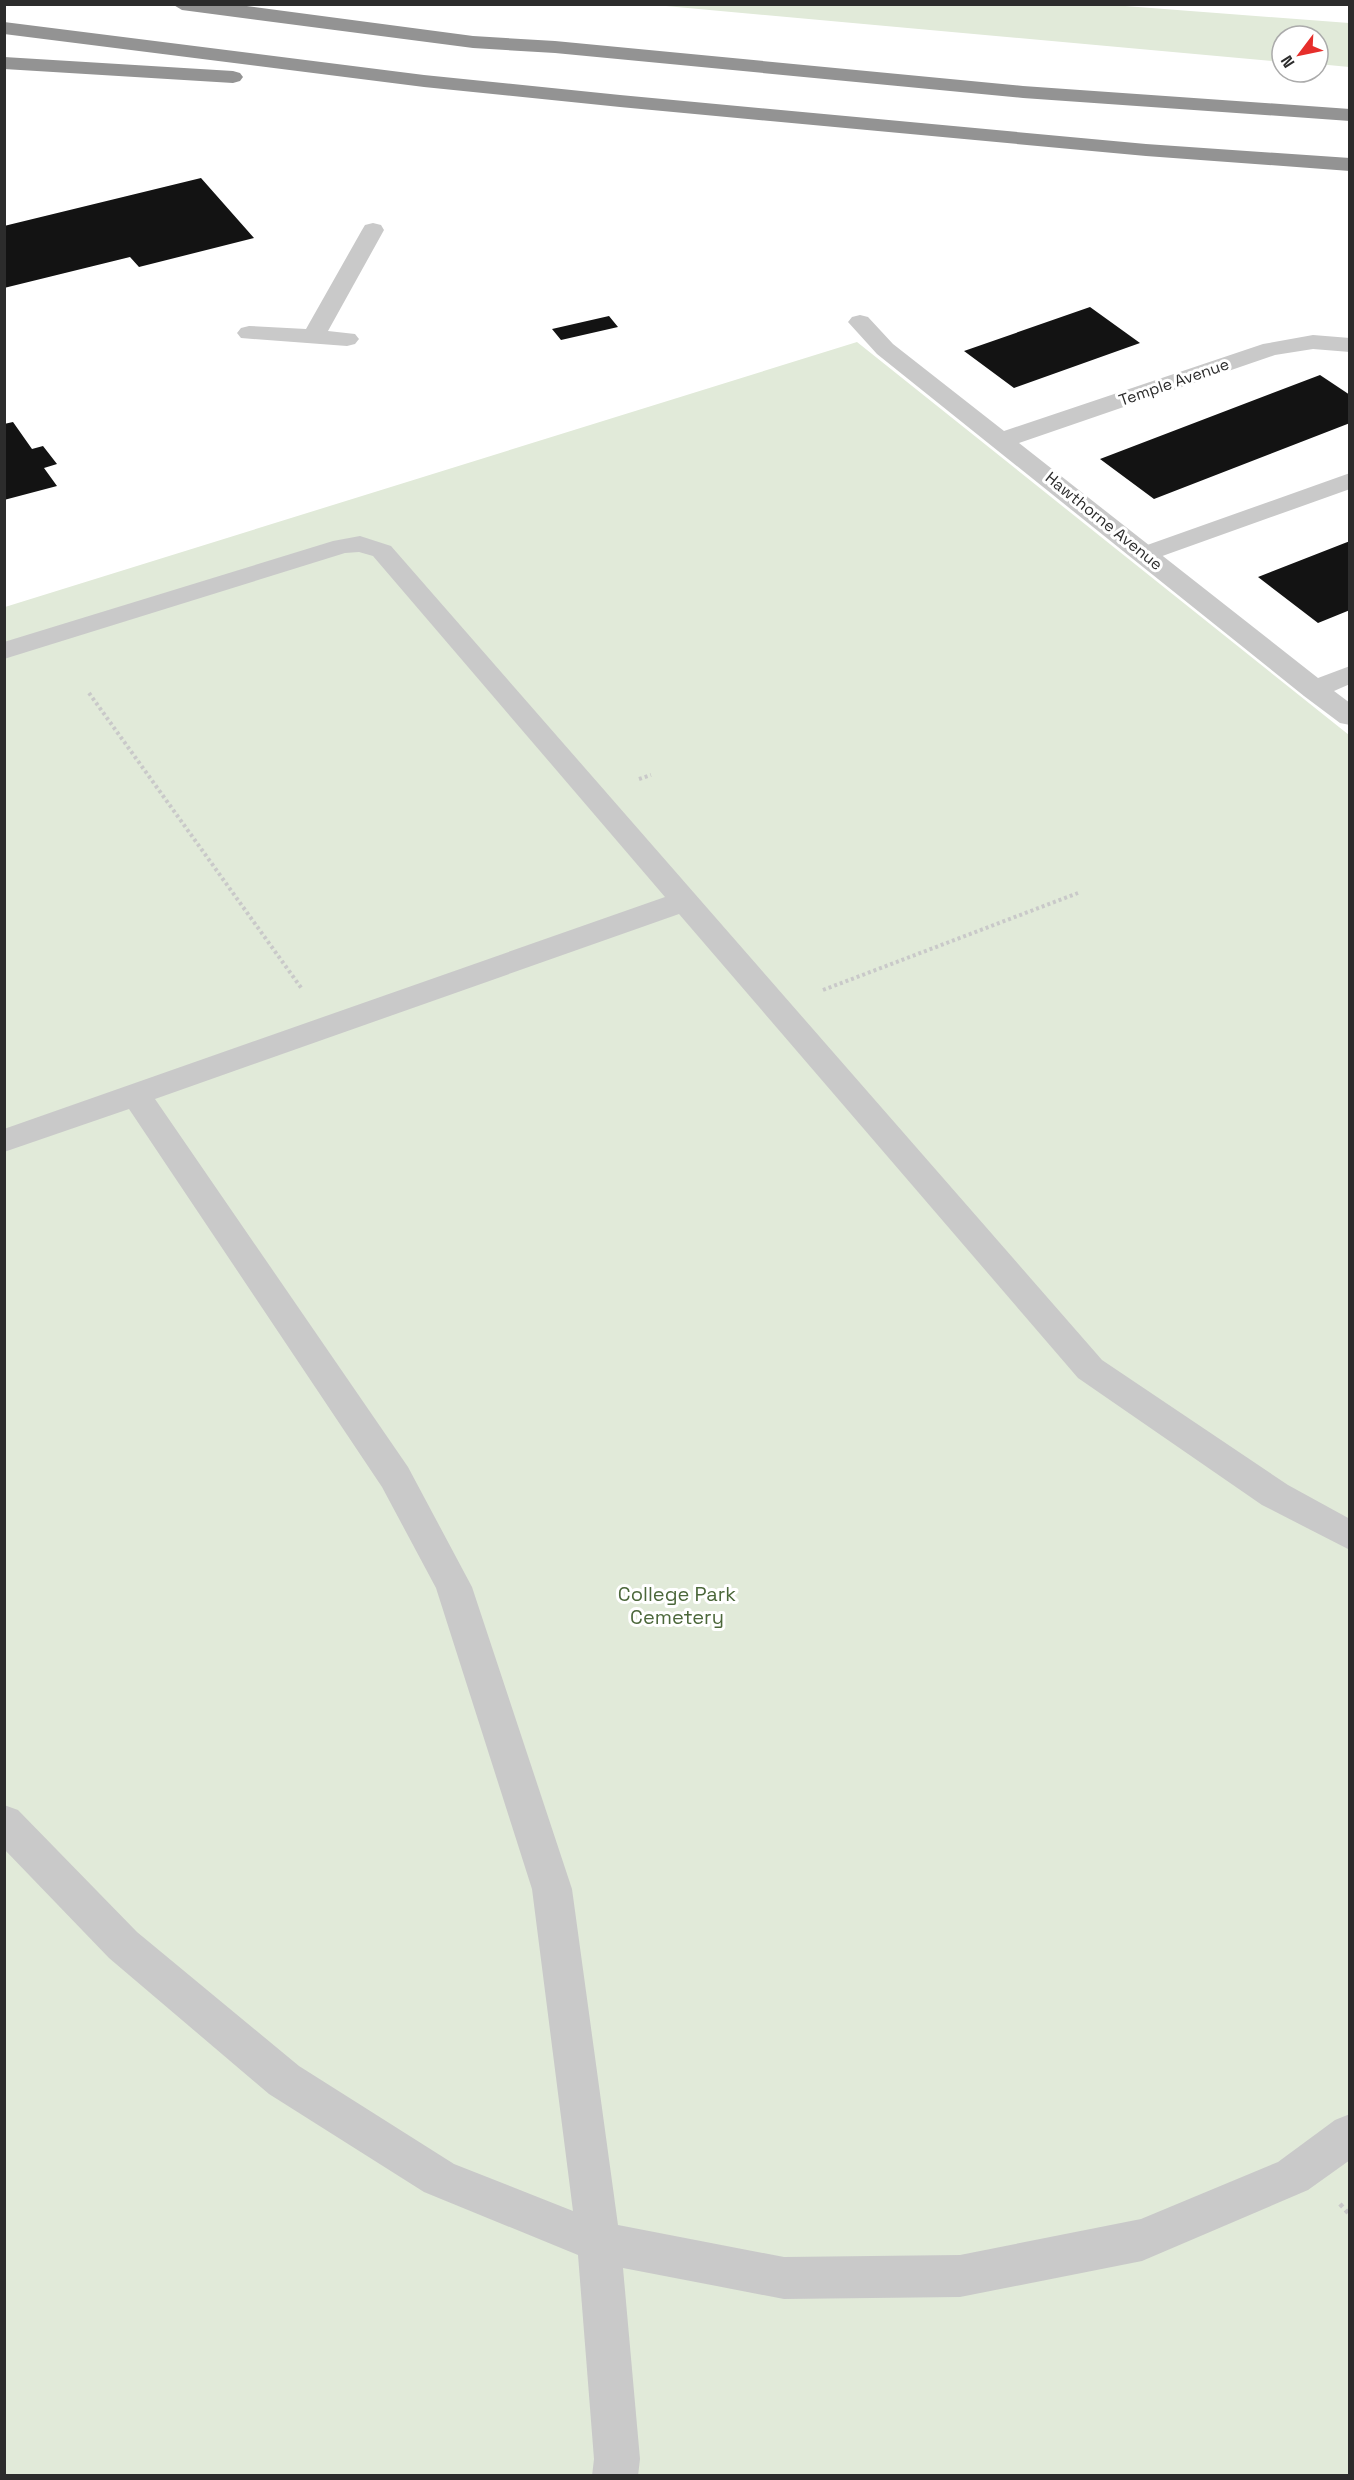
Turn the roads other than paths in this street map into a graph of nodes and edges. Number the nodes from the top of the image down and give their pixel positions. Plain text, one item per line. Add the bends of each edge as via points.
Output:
1 (182, 4) edge
2 (313, 4) edge
3 (4, 28) edge
4 (473, 42) junction
5 (4, 63) edge
6 (424, 81) junction
7 (1350, 115) edge
8 (1350, 165) edge
9 (373, 230) dead end
10 (860, 322) dead end
11 (249, 333) dead end
12 (313, 337) junction
13 (347, 339) dead end
14 (1350, 345) edge
15 (1002, 440) junction
16 (1350, 480) edge
17 (1145, 554) junction
18 (4, 651) edge
19 (1350, 674) edge
20 (1314, 690) junction
21 (1350, 717) edge
22 (685, 901) junction
23 (136, 1095) junction
24 (4, 1142) edge
25 (1350, 1536) edge
26 (4, 1822) edge
27 (1350, 2134) edge
28 (599, 2242) junction
29 (615, 2475) edge

1 - 4 highway
2 - 4 highway via 370,11
3 - 6 highway
4 - 7 highway via 1023,92
5 - 6 highway via 280,79
6 - 8 highway
9 - 12 street
10 - 15 street, Hawthorne Avenue via 885,349
11 - 12 street
12 - 13 street
14 - 15 street, Temple Avenue via 1313,342 1271,349
15 - 17 street, Hawthorne Avenue
16 - 17 street
17 - 20 street, Hawthorne Avenue
18 - 22 street via 342,546 360,544 382,550
19 - 20 street
20 - 21 street, Hawthorne Avenue
22 - 23 street
22 - 25 street via 1090,1369 1275,1495
23 - 24 street
23 - 28 street via 395,1477 454,1587 552,1889
26 - 28 street via 123,1945 284,2080 439,2178
27 - 28 street via 1293,2176 1143,2240 960,2277 784,2278
28 - 29 street via 617,2459

